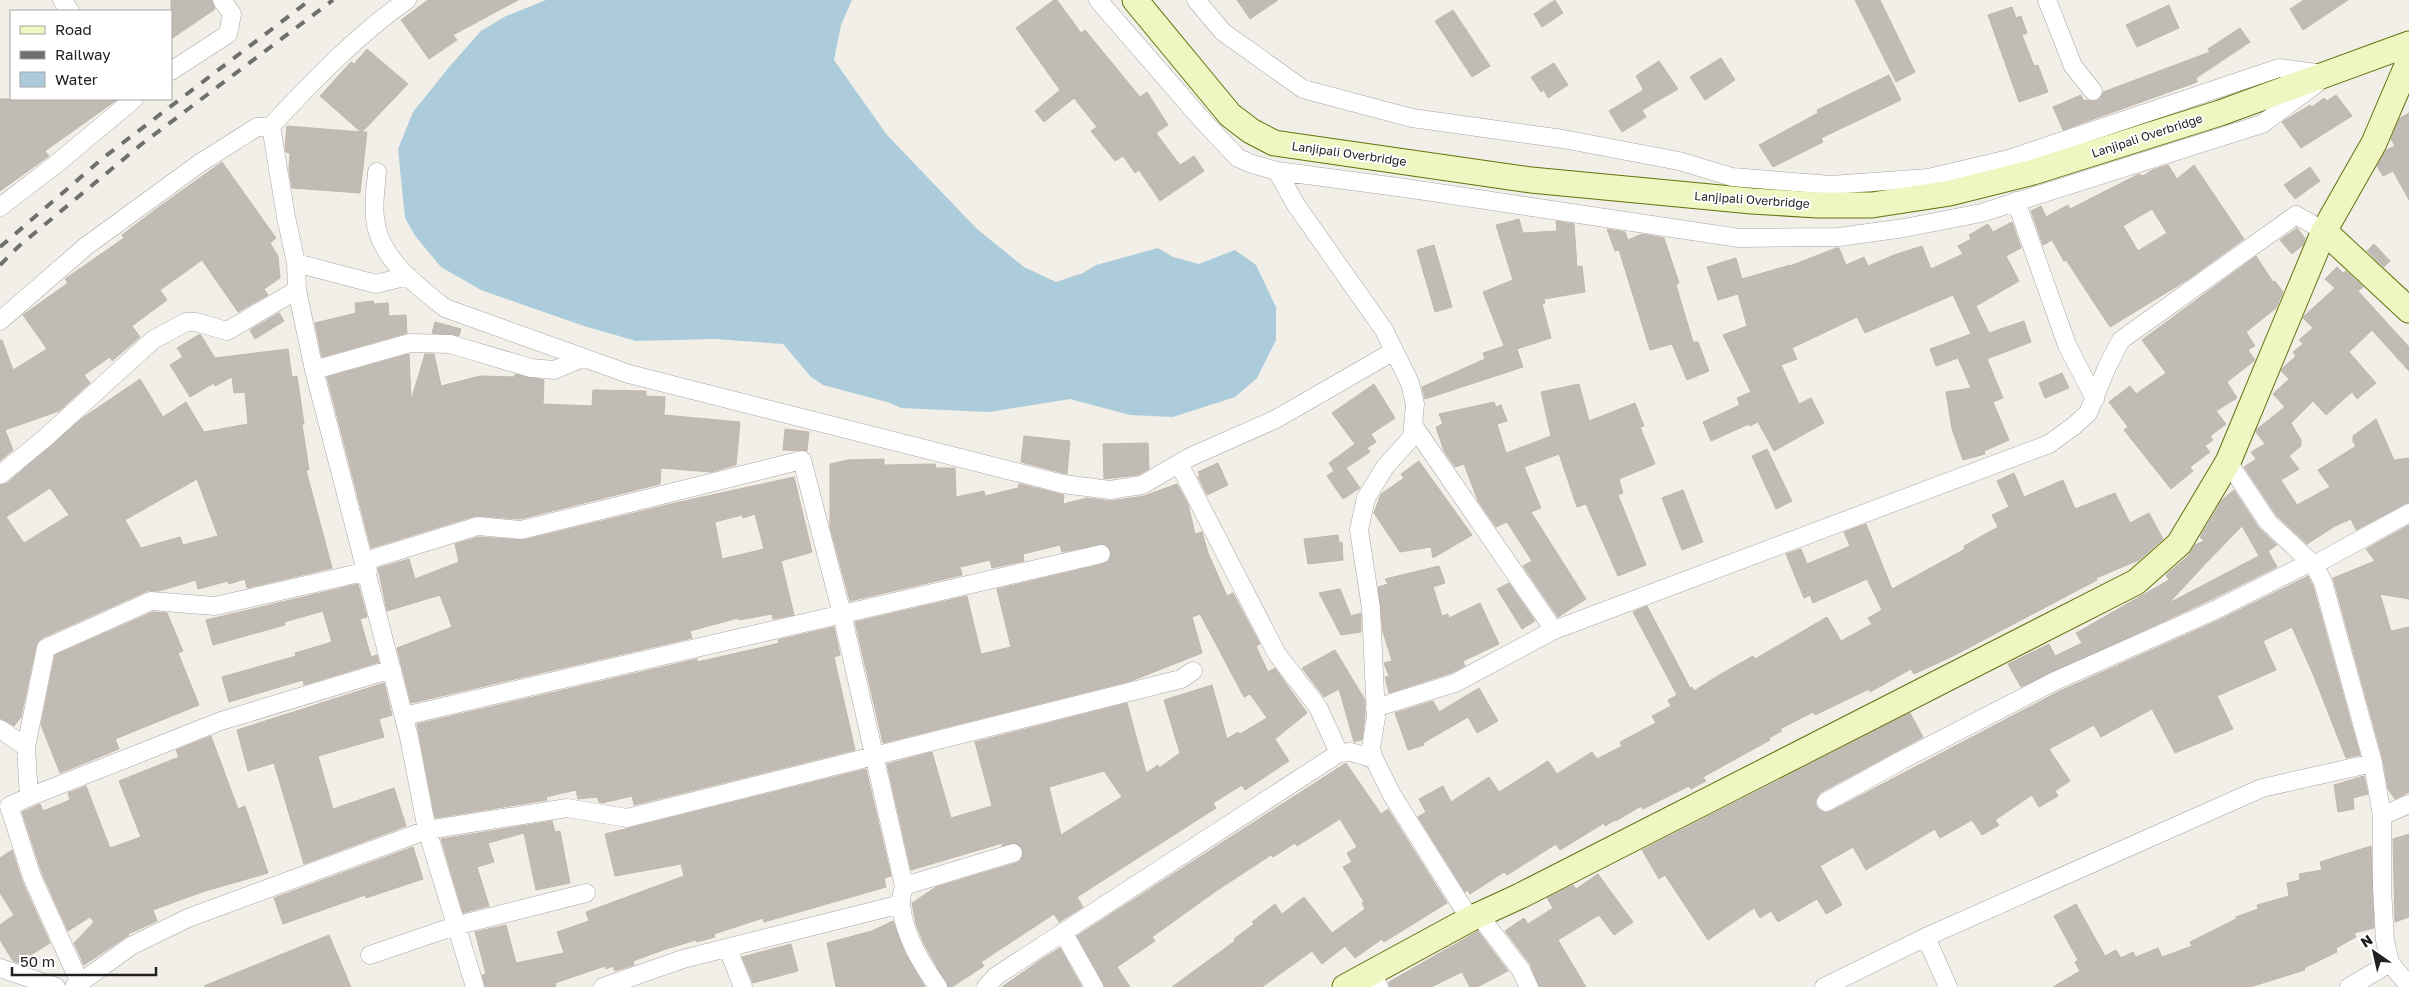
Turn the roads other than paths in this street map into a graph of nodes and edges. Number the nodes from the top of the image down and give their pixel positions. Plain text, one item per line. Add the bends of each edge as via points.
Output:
1 (222, 0) edge
2 (407, 0) edge
3 (1098, 0) edge
4 (1135, 0) edge
5 (1196, 0) edge
6 (2047, 0) edge
7 (2409, 44) edge
8 (2409, 61) edge
9 (172, 70) edge
10 (2328, 75) junction
11 (2093, 91) dead end
12 (133, 100) edge
13 (271, 126) junction
14 (1277, 171) junction
15 (377, 172) dead end
16 (2016, 201) junction
17 (0, 207) edge
18 (2324, 231) junction
19 (296, 263) junction
20 (408, 276) junction
21 (297, 290) junction
22 (2409, 310) edge
23 (0, 321) edge
24 (1394, 351) junction
25 (583, 358) junction
26 (314, 370) junction
27 (2095, 399) junction
28 (1413, 425) junction
29 (2228, 462) junction
30 (1179, 464) junction
31 (0, 474) edge
32 (2409, 513) edge
33 (1101, 554) dead end
34 (2312, 563) junction
35 (366, 566) junction
36 (842, 614) junction
37 (1554, 630) junction
38 (392, 669) junction
39 (1193, 671) dead end
40 (1375, 708) junction
41 (404, 716) junction
42 (0, 729) edge
43 (26, 747) junction
44 (1339, 753) junction
45 (876, 756) junction
46 (1374, 759) junction
47 (2373, 763) junction
48 (29, 797) junction
49 (1826, 802) dead end
50 (2409, 804) edge
51 (4, 811) edge
52 (2382, 816) junction
53 (427, 830) junction
54 (1013, 853) dead end
55 (904, 886) junction
56 (586, 893) dead end
57 (901, 904) junction
58 (1475, 917) junction
59 (455, 926) junction
60 (1063, 932) junction
61 (1926, 937) junction
62 (728, 949) junction
63 (370, 955) dead end
64 (2390, 963) junction
65 (1, 970) edge
66 (1376, 980) edge
67 (77, 985) edge
68 (2409, 986) edge
69 (56, 987) edge
70 (475, 987) edge
71 (603, 987) edge
72 (743, 987) edge
73 (938, 987) edge
74 (986, 987) edge
75 (1094, 987) edge
76 (1345, 987) edge
77 (1529, 987) edge
78 (1824, 987) edge
79 (1948, 987) edge
80 (2349, 987) edge

1 - 9 street via 232,14 228,34
2 - 13 street via 367,30 318,75
3 - 14 street via 1238,158
4 - 10 street, Lanjipali Overbridge via 1230,115 1250,131 1274,143 1531,180 1817,205 1872,205 1996,182 2144,138
5 - 10 street via 1223,32 1303,89 1412,118 1563,139 1679,161 1732,177 1831,185 1928,178 2009,160 2279,68
6 - 11 street via 2073,66
7 - 10 street, Lanjipali Overbridge
8 - 18 street via 2374,144
10 - 16 street via 2262,124
12 - 17 street
13 - 19 street
13 - 23 street via 257,126 200,163 85,247
14 - 16 street via 1739,238 1839,237 1980,213
14 - 24 street via 1296,204 1384,330
15 - 20 street via 375,219 385,251
16 - 27 street via 2066,345
18 - 22 street
18 - 27 street via 2296,215 2121,340
18 - 29 street
19 - 20 street via 376,284
19 - 21 street
20 - 25 street via 445,308
21 - 26 street
21 - 31 street via 227,331 186,322 153,340 44,439
24 - 28 street via 1410,383 1415,404
24 - 30 street via 1276,419
25 - 26 street via 554,370 531,368 450,344 410,343
25 - 30 street via 630,374 1063,484 1110,490 1142,485
26 - 35 street
27 - 37 street via 2088,413 2048,444
28 - 37 street
28 - 40 street via 1412,437 1385,467 1366,498 1359,530 1371,608
29 - 34 street via 2268,522
29 - 58 street via 2179,544 2136,582
30 - 44 street via 1277,654 1318,707
32 - 34 street
33 - 36 street
34 - 47 street via 2323,582
34 - 49 street via 2055,681
35 - 36 street via 478,526 522,530 802,460
35 - 38 street
35 - 43 street via 215,606 151,601 47,647
36 - 41 street
36 - 45 street
37 - 40 street via 1455,683
38 - 41 street
38 - 48 street via 221,721
39 - 45 street via 1181,679
40 - 46 street via 1371,748
41 - 53 street
42 - 43 street
43 - 48 street
44 - 46 street via 1351,752
44 - 60 street
45 - 53 street via 627,818 567,808
45 - 55 street
46 - 58 street via 1392,796
47 - 52 street
47 - 61 street via 2262,788
48 - 51 street
50 - 52 street
51 - 67 street
52 - 64 street via 2382,888 2385,940
53 - 59 street
53 - 67 street via 188,918 131,946
54 - 55 street
55 - 57 street
56 - 59 street
57 - 62 street
57 - 73 street via 910,939
58 - 66 street
58 - 77 street via 1521,970
59 - 63 street
59 - 70 street
60 - 74 street via 996,976
60 - 75 street
61 - 78 street
61 - 79 street
62 - 71 street via 683,959
62 - 72 street
64 - 68 street
64 - 80 street
65 - 69 street
66 - 76 street

